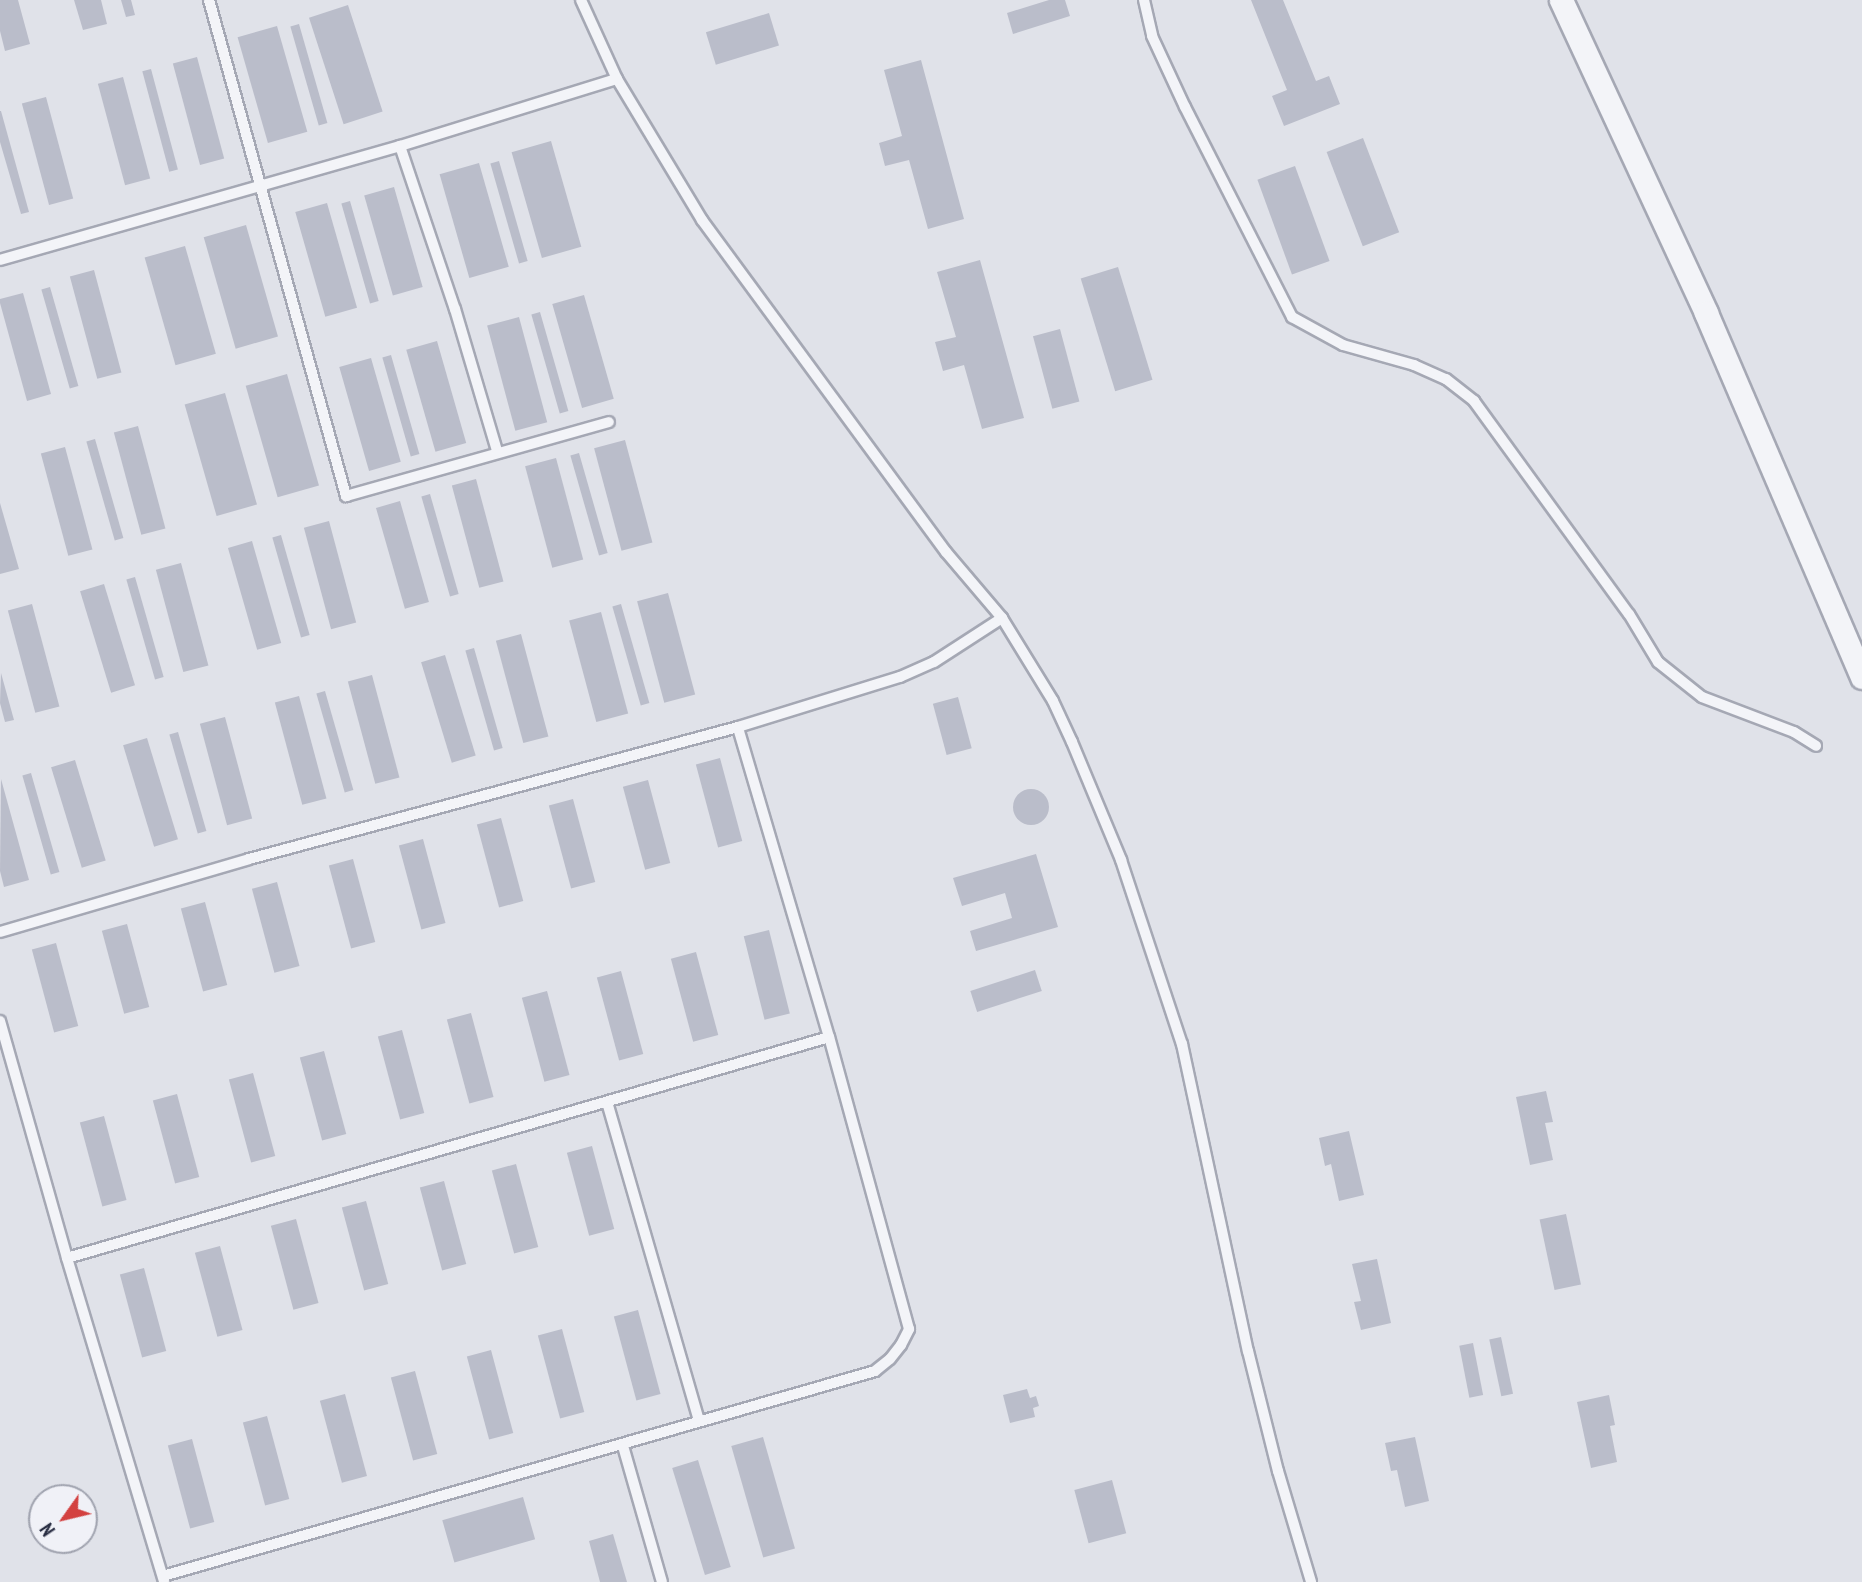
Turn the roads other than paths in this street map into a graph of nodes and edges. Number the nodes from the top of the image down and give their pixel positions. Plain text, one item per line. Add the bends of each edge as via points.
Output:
1 (209, 0) edge
2 (581, 0) edge
3 (1144, 0) edge
4 (1561, 0) edge
5 (617, 79) junction
6 (400, 146) junction
7 (262, 185) junction
8 (0, 260) edge
9 (609, 422) dead end
10 (497, 451) junction
11 (1002, 618) junction
12 (1862, 677) edge
13 (738, 727) junction
14 (1816, 747) dead end
15 (0, 932) edge
16 (0, 1021) edge
17 (829, 1037) junction
18 (607, 1102) junction
19 (67, 1258) junction
20 (699, 1421) junction
21 (623, 1446) junction
22 (163, 1579) edge
23 (662, 1582) edge
24 (1311, 1582) edge

1 - 7 lane
2 - 5 lane
3 - 14 lane via 1152,36 1185,107 1292,317 1343,345 1446,379 1474,401 1629,614 1658,662 1702,697 1794,732
4 - 12 street via 1706,313
5 - 6 lane
5 - 11 lane via 702,220 946,552
6 - 7 lane
6 - 10 lane
7 - 8 lane
7 - 10 lane via 346,496
9 - 10 lane
11 - 13 lane via 934,662 900,677
11 - 24 lane via 1053,701 1072,742 1121,860 1163,980 1182,1044 1248,1351
13 - 15 lane via 249,859
13 - 17 lane
16 - 19 lane
17 - 18 lane
17 - 20 lane via 909,1329 890,1359 875,1371
18 - 19 lane
18 - 20 lane
19 - 22 lane
20 - 21 lane
21 - 22 lane
21 - 23 lane

